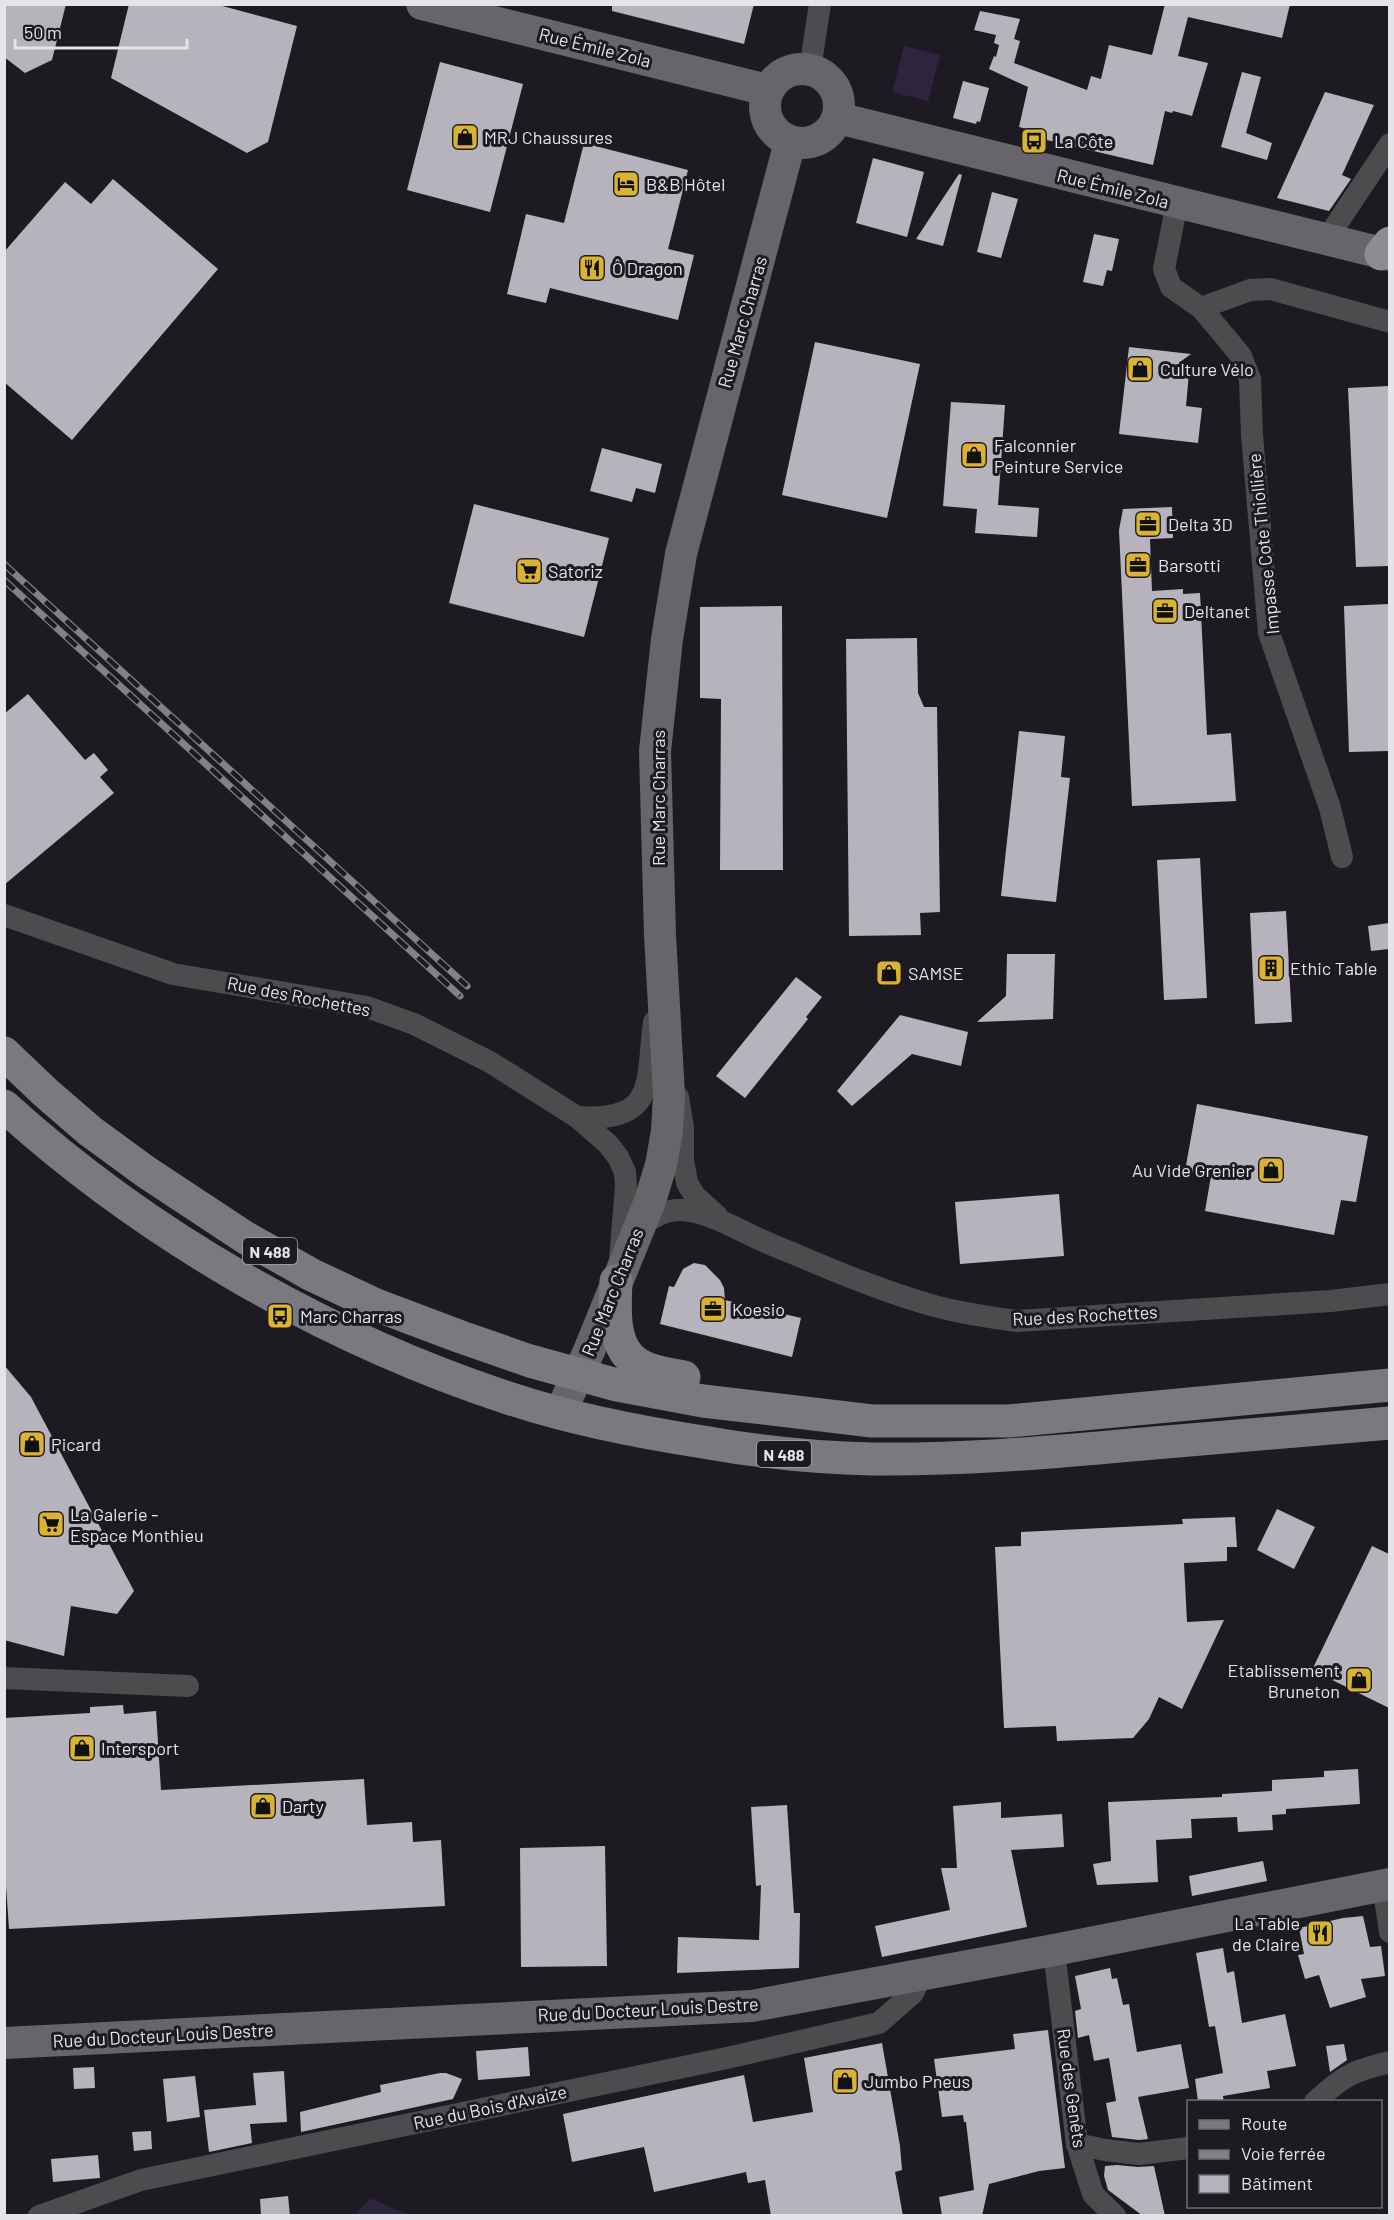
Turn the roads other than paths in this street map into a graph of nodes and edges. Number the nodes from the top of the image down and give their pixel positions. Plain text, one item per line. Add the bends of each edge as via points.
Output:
1 (422, 4) edge
2 (819, 4) edge
3 (810, 69) junction
4 (767, 90) junction
5 (838, 118) junction
6 (790, 142) junction
7 (1389, 144) edge
8 (1177, 203) junction
9 (1326, 240) junction
10 (1387, 251) edge
11 (1201, 308) junction
12 (1389, 322) edge
13 (1342, 857) dead end
14 (4, 915) edge
15 (663, 987) junction
16 (4, 1053) edge
17 (667, 1055) junction
18 (4, 1106) edge
19 (577, 1117) junction
20 (725, 1223) junction
21 (637, 1230) junction
22 (617, 1277) junction
23 (1389, 1294) edge
24 (345, 1331) junction
25 (578, 1376) junction
26 (1389, 1385) edge
27 (560, 1413) junction
28 (872, 1421) junction
29 (1389, 1423) edge
30 (4, 1678) edge
31 (189, 1686) dead end
32 (1386, 1885) edge
33 (1389, 1932) edge
34 (1054, 1950) junction
35 (922, 1974) junction
36 (4, 2043) edge
37 (1389, 2062) edge
38 (1318, 2100) edge
39 (1077, 2144) junction
40 (1187, 2148) edge
41 (39, 2216) edge
42 (1114, 2216) edge

1 - 4 main road, Rue Émile Zola
2 - 3 street
3 - 4 main road via 785,72
3 - 5 main road via 835,87 840,107
4 - 6 main road via 766,118 775,133
5 - 6 main road via 824,137 813,142
5 - 8 main road, Rue Émile Zola
6 - 15 main road, Rue Marc Charras via 692,509 668,639 655,751
7 - 9 street
8 - 9 main road, Rue Émile Zola
8 - 11 street, Impasse Cote Thiollière via 1164,270 1171,287
9 - 10 main road, Rue Émile Zola
11 - 12 street via 1250,290 1271,289
11 - 13 street, Impasse Cote Thiollière via 1241,356 1250,379 1269,633 1330,808
14 - 19 street, Rue des Rochettes via 173,974 367,1007 414,1024 490,1062
15 - 17 main road, Rue Marc Charras
15 - 19 street via 654,1020 649,1080 639,1100 629,1110 612,1117
16 - 25 main road, N 488 via 90,1131 246,1238 376,1305
17 - 20 street, Rue des Rochettes via 681,1110 687,1183 695,1196
17 - 21 main road, Rue Marc Charras via 667,1131 661,1165
18 - 24 main road, N 488 via 155,1224 267,1292
19 - 22 street, Rue des Rochettes via 608,1144 625,1172
20 - 21 street, Rue des Rochettes via 680,1210 656,1215
20 - 23 street, Rue des Rochettes via 836,1271 930,1305 1017,1321
21 - 22 main road, Rue Marc Charras
22 - 25 main road, Rue Marc Charras
22 - 28 main road via 618,1335 630,1359 640,1366 821,1402
24 - 25 main road via 400,1338 548,1385 566,1384
24 - 27 main road, N 488 via 447,1376
25 - 27 main road, Rue Marc Charras
25 - 28 main road, N 488 via 703,1401
26 - 28 main road, N 488 via 1009,1421
27 - 28 main road via 576,1402 591,1400 685,1420 802,1433 833,1433
27 - 29 main road, N 488 via 630,1431 774,1454 872,1459 1012,1455
30 - 31 street
32 - 33 street
32 - 34 main road, Rue du Docteur Louis Destre
34 - 35 main road, Rue du Docteur Louis Destre
34 - 39 street, Rue des Genêts
35 - 36 main road, Rue du Docteur Louis Destre via 752,2006
35 - 41 street, Rue du Bois d'Avaize via 913,1994 879,2023 141,2180
37 - 38 street via 1361,2068 1339,2080
39 - 40 street via 1139,2154
39 - 42 street, Rue des Genêts via 1093,2194

